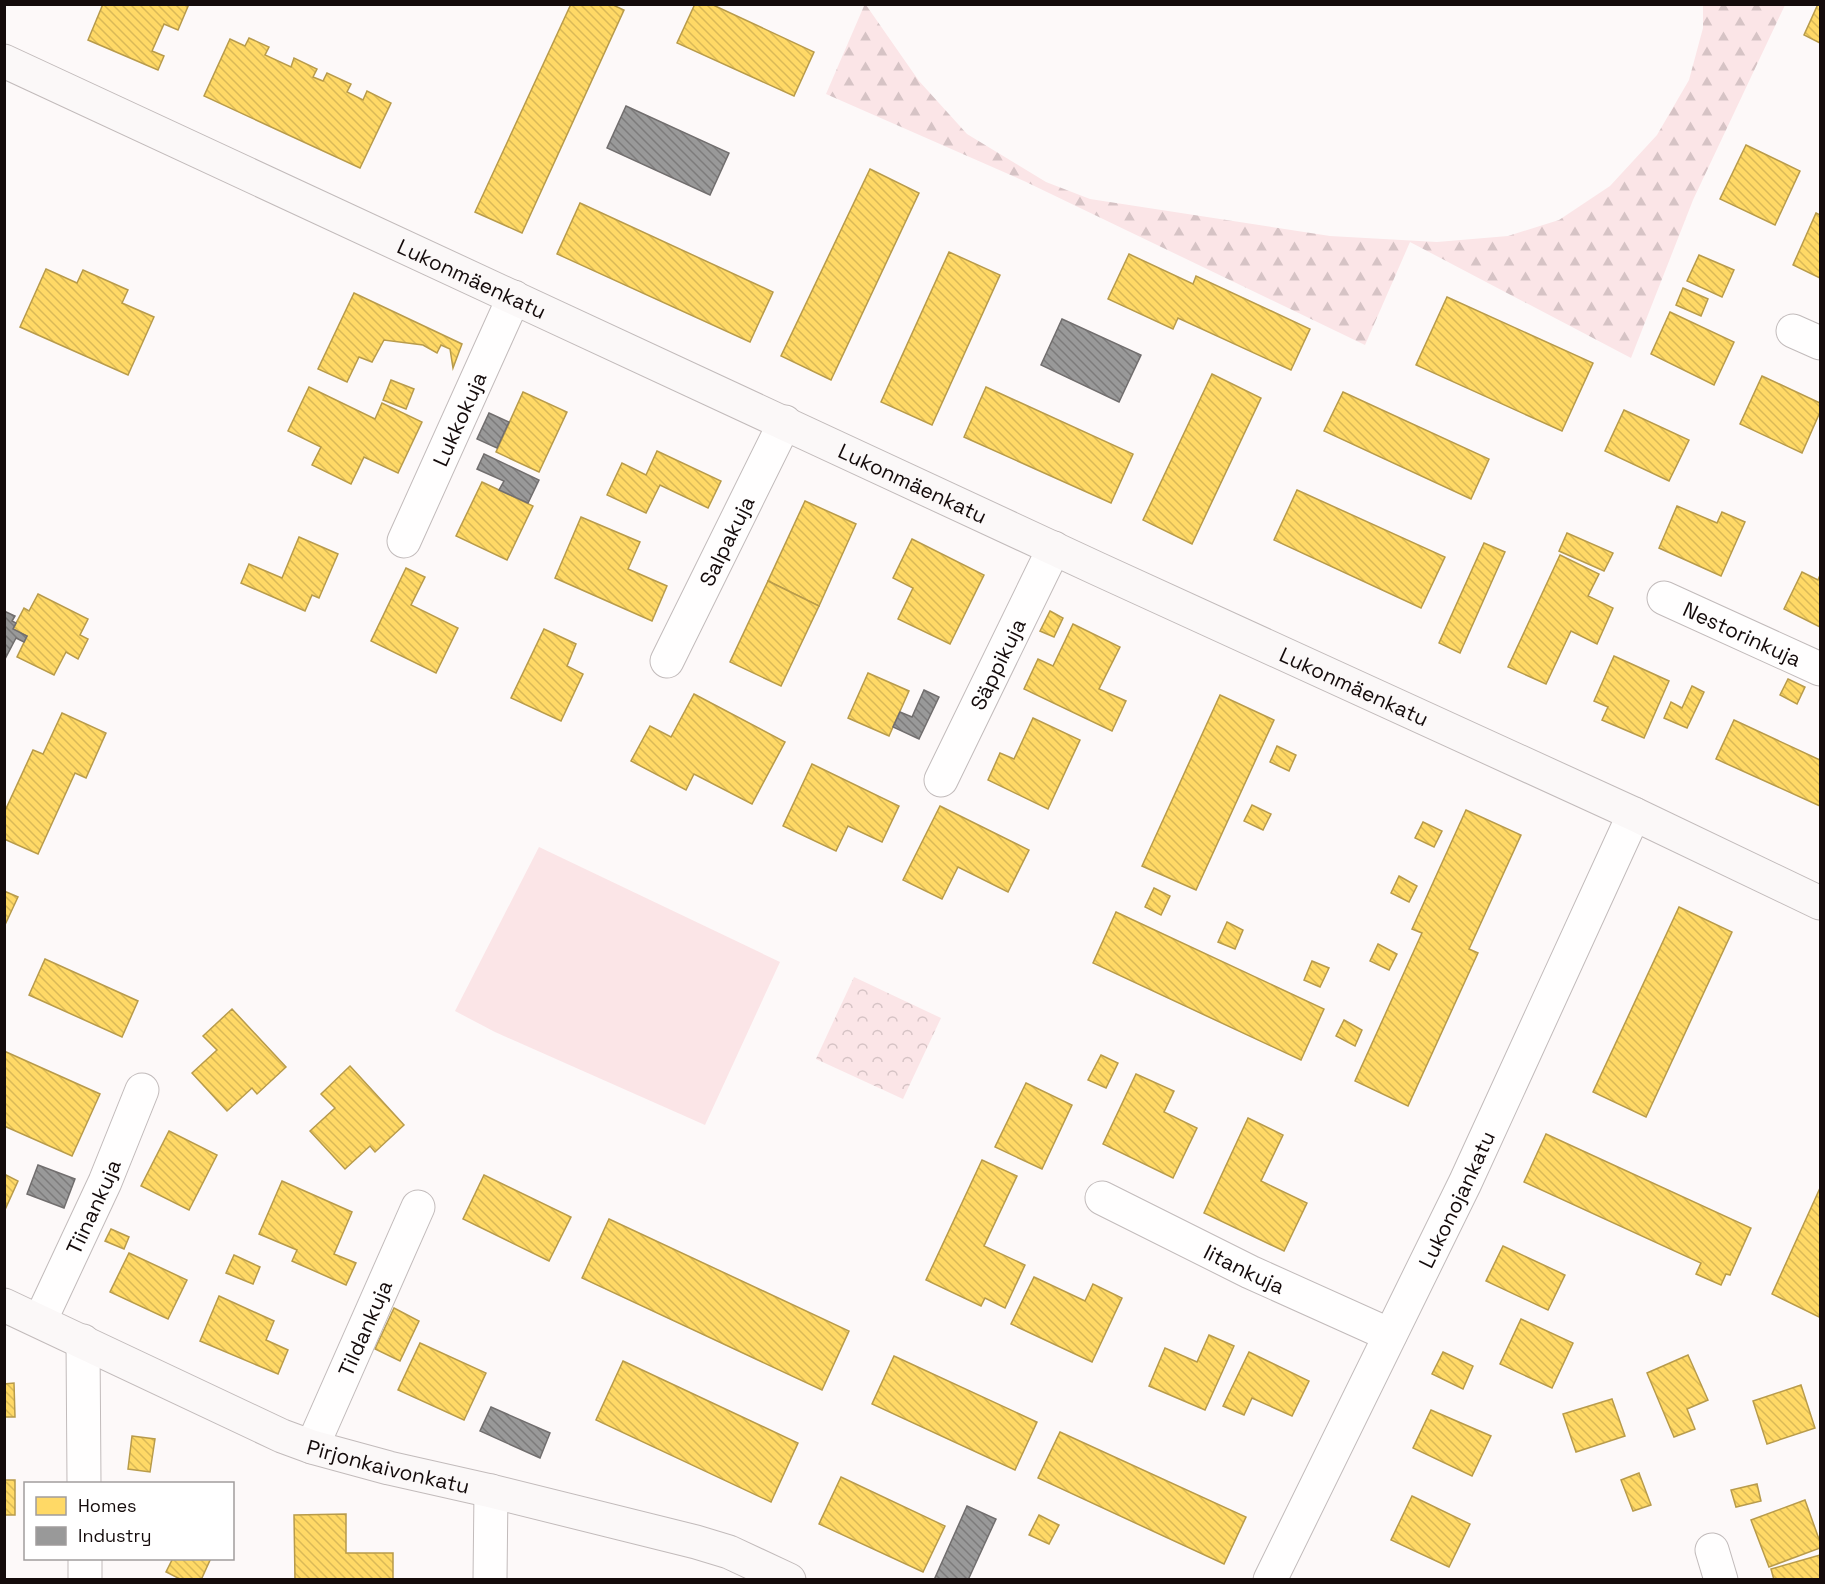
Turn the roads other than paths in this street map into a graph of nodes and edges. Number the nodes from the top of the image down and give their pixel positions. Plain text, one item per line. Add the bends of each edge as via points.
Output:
1 (4, 61) edge
2 (514, 297) junction
3 (786, 422) junction
4 (404, 541) dead end
5 (1054, 548) junction
6 (1664, 598) dead end
7 (667, 662) dead end
8 (1821, 669) edge
9 (941, 780) dead end
10 (1634, 814) junction
11 (1821, 903) edge
12 (142, 1090) dead end
13 (1101, 1198) dead end
14 (417, 1207) dead end
15 (4, 1305) edge
16 (40, 1321) junction
17 (1390, 1335) junction
18 (83, 1341) junction
19 (312, 1447) junction
20 (84, 1482) edge
21 (492, 1491) junction
22 (85, 1560) edge
23 (85, 1580) edge
24 (490, 1580) edge
25 (789, 1580) edge
26 (1270, 1580) edge

1 - 2 street, Lukonmäenkatu
2 - 3 street, Lukonmäenkatu
2 - 4 street, Lukkokuja
3 - 5 street, Lukonmäenkatu
3 - 7 street, Salpakuja
5 - 9 street, Säppikuja
5 - 10 street, Lukonmäenkatu
6 - 8 street, Nestorinkuja
10 - 11 street, Lukonmäenkatu
10 - 17 street, Lukonojankatu via 1466,1183
12 - 16 street, Tiinankuja via 105,1182
13 - 17 street, Iitankuja via 1250,1272
14 - 19 street, Tildankuja
15 - 16 street, Pirjonkaivonkatu
16 - 18 street, Pirjonkaivonkatu
17 - 26 street, Lukonojankatu
18 - 19 street, Pirjonkaivonkatu
18 - 20 street
19 - 21 street, Pirjonkaivonkatu
21 - 24 street
21 - 25 street, Pirjonkaivonkatu via 696,1542 729,1552
22 - 23 street

